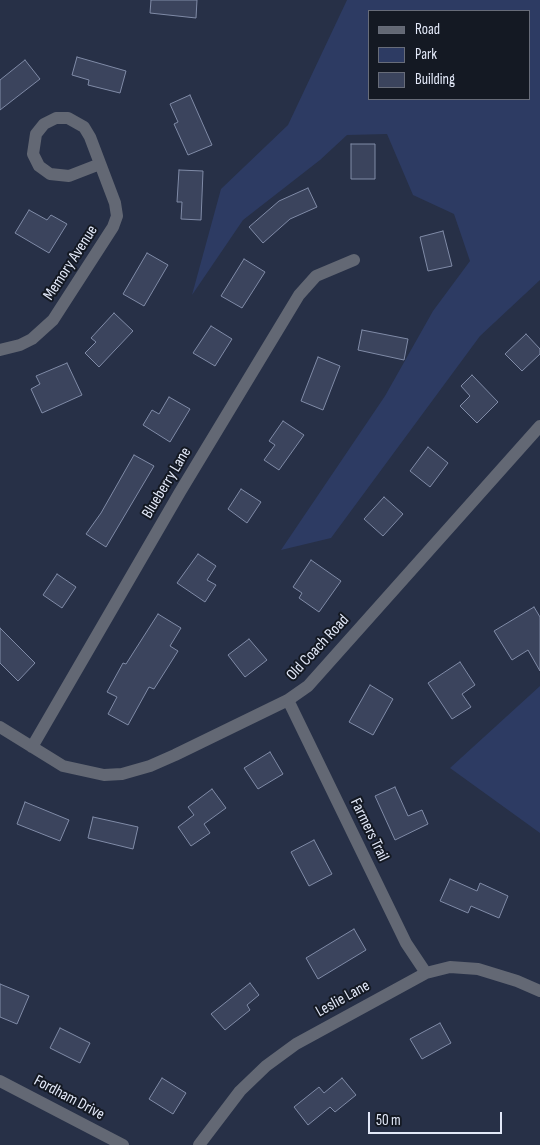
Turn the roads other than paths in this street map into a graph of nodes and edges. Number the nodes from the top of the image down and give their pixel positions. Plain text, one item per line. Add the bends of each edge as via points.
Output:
1 (100, 164) junction
2 (354, 260) dead end
3 (0, 350) edge
4 (540, 426) edge
5 (288, 700) junction
6 (0, 727) edge
7 (32, 747) junction
8 (426, 973) junction
9 (540, 991) edge
10 (0, 1081) edge
11 (123, 1145) edge
12 (200, 1145) edge

1 - 1 street, Memory Avenue via 70,176 50,174 35,160 36,134 50,120 74,120 87,132
1 - 3 street, Memory Avenue via 116,203 117,216 113,227 53,320 32,339
2 - 7 street, Blueberry Lane via 316,276 299,295
4 - 5 street, Old Coach Road via 308,686
5 - 7 street, Old Coach Road via 175,755 122,774 82,772 63,766
5 - 8 street, Farmers Trail via 406,943
6 - 7 street, Old Coach Road
8 - 9 street, Leslie Lane via 450,967 478,969
8 - 12 street, Leslie Lane via 296,1044 266,1066 240,1091
10 - 11 street, Fordham Drive

